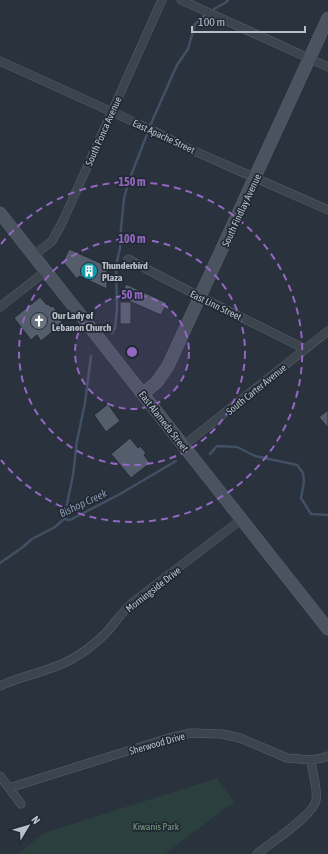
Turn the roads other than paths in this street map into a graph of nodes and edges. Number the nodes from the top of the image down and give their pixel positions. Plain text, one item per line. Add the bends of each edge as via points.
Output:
1 (162, 0) edge
2 (181, 0) edge
3 (328, 18) edge
4 (310, 59) junction
5 (0, 61) edge
6 (328, 67) edge
7 (111, 112) junction
8 (255, 178) junction
9 (328, 210) edge
10 (0, 213) edge
11 (34, 255) junction
12 (128, 259) dead end
13 (46, 271) junction
14 (200, 297) junction
15 (0, 307) edge
16 (328, 331) edge
17 (305, 349) junction
18 (143, 394) junction
19 (183, 446) junction
20 (242, 519) junction
21 (328, 629) edge
22 (0, 686) edge
23 (328, 756) edge
24 (311, 760) junction
25 (0, 776) edge
26 (9, 788) junction
27 (21, 804) dead end
28 (257, 854) edge

1 - 7 street, South Ponca Avenue
2 - 4 street
3 - 4 main road, South Findlay Avenue
4 - 6 street
4 - 8 main road, South Findlay Avenue
5 - 7 street, East Apache Street
7 - 8 street, East Apache Street
7 - 11 street, South Ponca Avenue via 56,234 52,241
8 - 9 street, East Apache Street
8 - 14 main road, South Findlay Avenue
10 - 11 main road, East Alameda Street
11 - 13 main road, East Alameda Street
12 - 14 street, East Linn Street
13 - 15 street
13 - 18 main road, East Alameda Street
14 - 17 street, East Linn Street
14 - 18 main road, South Findlay Avenue via 168,366 157,382
16 - 17 street, South Carter Avenue
17 - 19 street, South Carter Avenue
18 - 19 main road, East Alameda Street
19 - 20 main road, East Alameda Street
20 - 21 main road, East Alameda Street
20 - 22 street, Morningside Drive via 132,603 106,633 79,655 53,668
23 - 24 street, Sherwood Drive
24 - 26 street, Sherwood Drive via 284,758 249,742 222,734 191,733
24 - 28 street via 316,788 315,804 304,817
25 - 26 street
26 - 27 street

